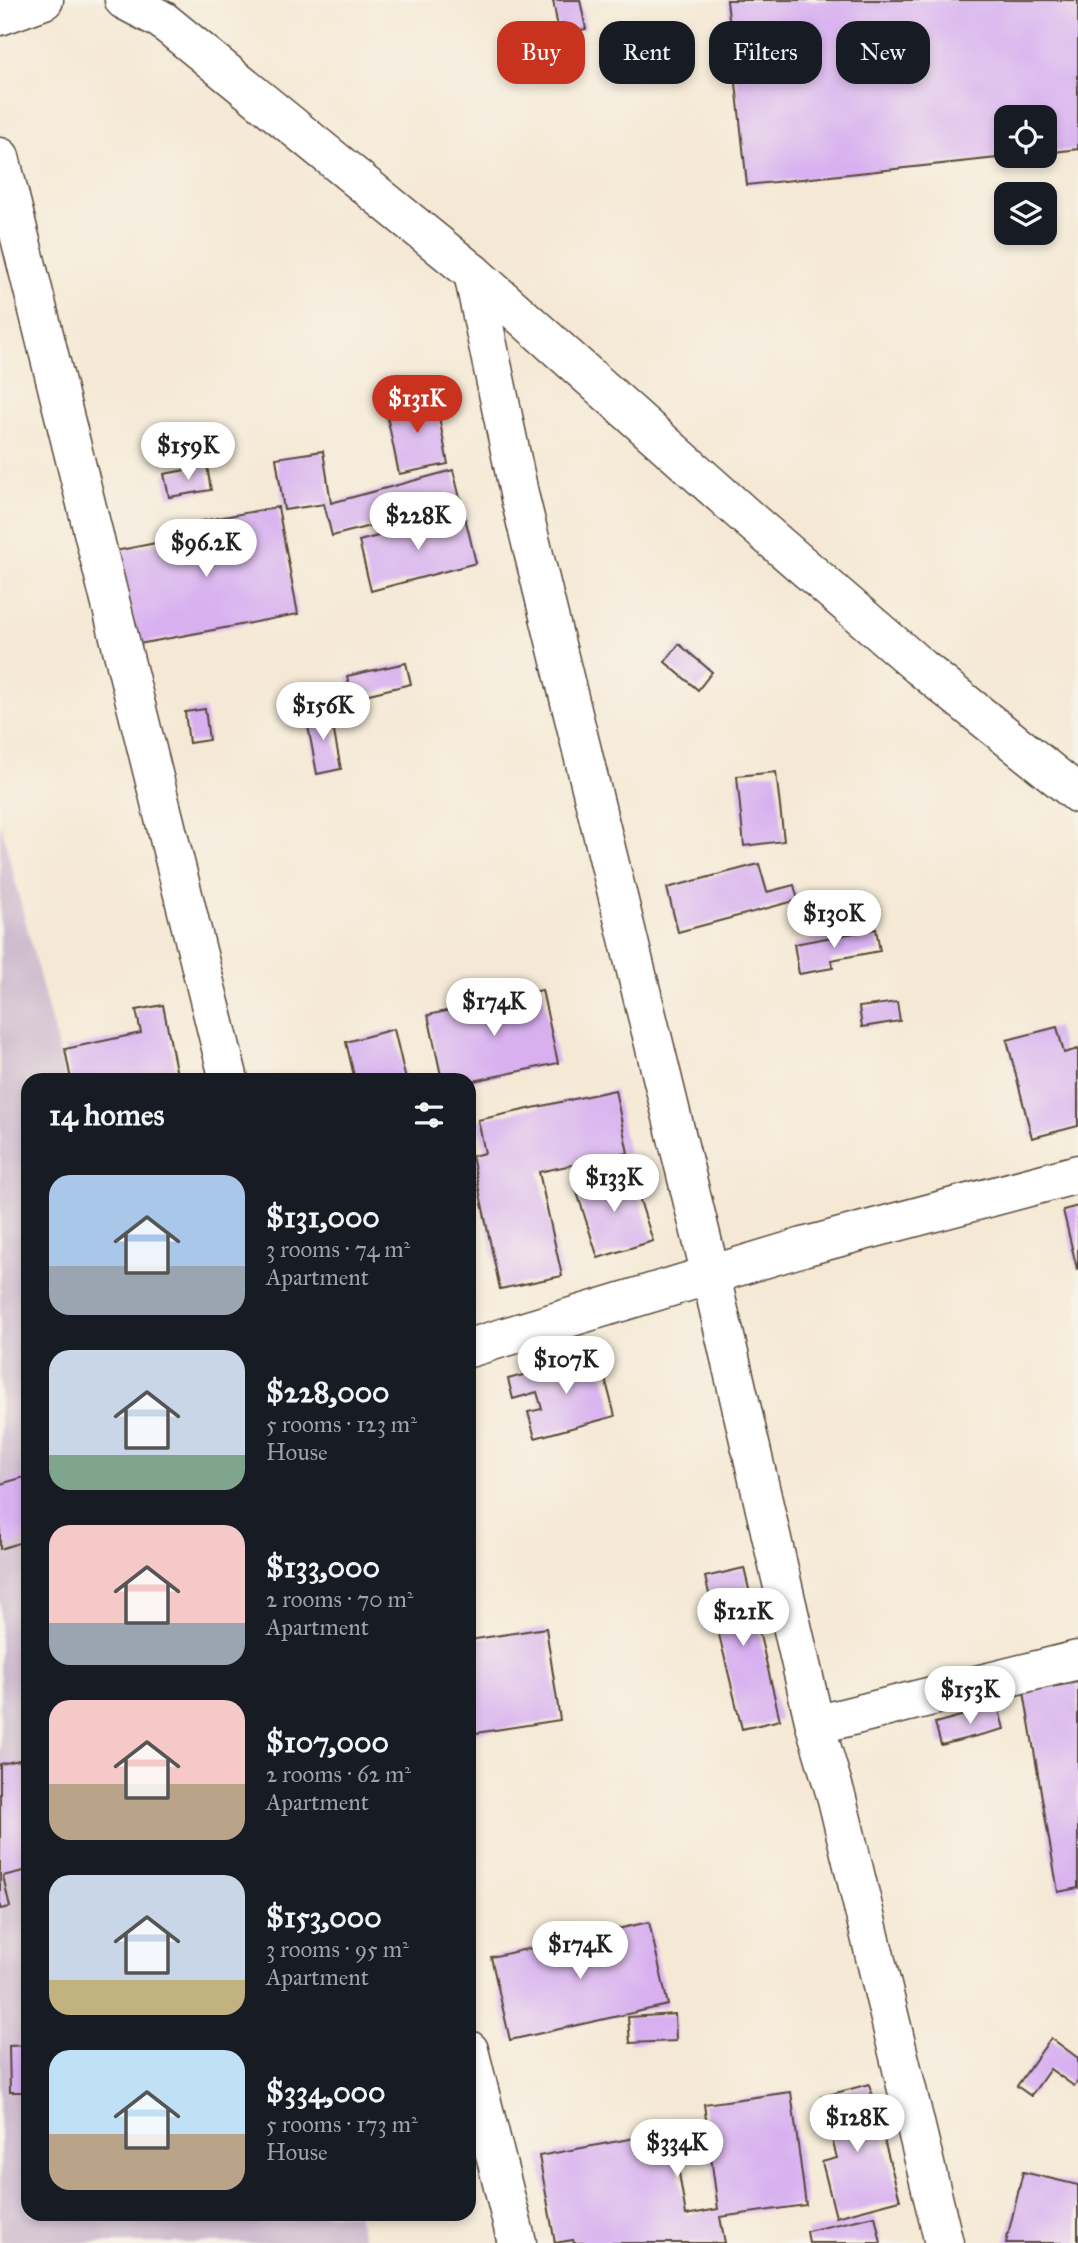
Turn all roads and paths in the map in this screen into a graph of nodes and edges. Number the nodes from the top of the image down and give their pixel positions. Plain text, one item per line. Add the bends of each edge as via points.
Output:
1 (44, 0) edge
2 (124, 0) edge
3 (0, 16) edge
4 (0, 157) edge
5 (473, 273) junction
6 (1078, 794) edge
7 (227, 1073) edge
8 (1078, 1174) edge
9 (710, 1276) junction
10 (476, 1346) edge
11 (1078, 1660) edge
12 (815, 1725) junction
13 (476, 2078) edge
14 (517, 2243) edge
15 (944, 2243) edge

1 - 3 street
2 - 5 street via 162,20
4 - 7 street
5 - 6 street via 814,576
5 - 9 street via 520,498
8 - 9 street
9 - 10 street
9 - 12 street
11 - 12 street
12 - 15 street
13 - 14 street

